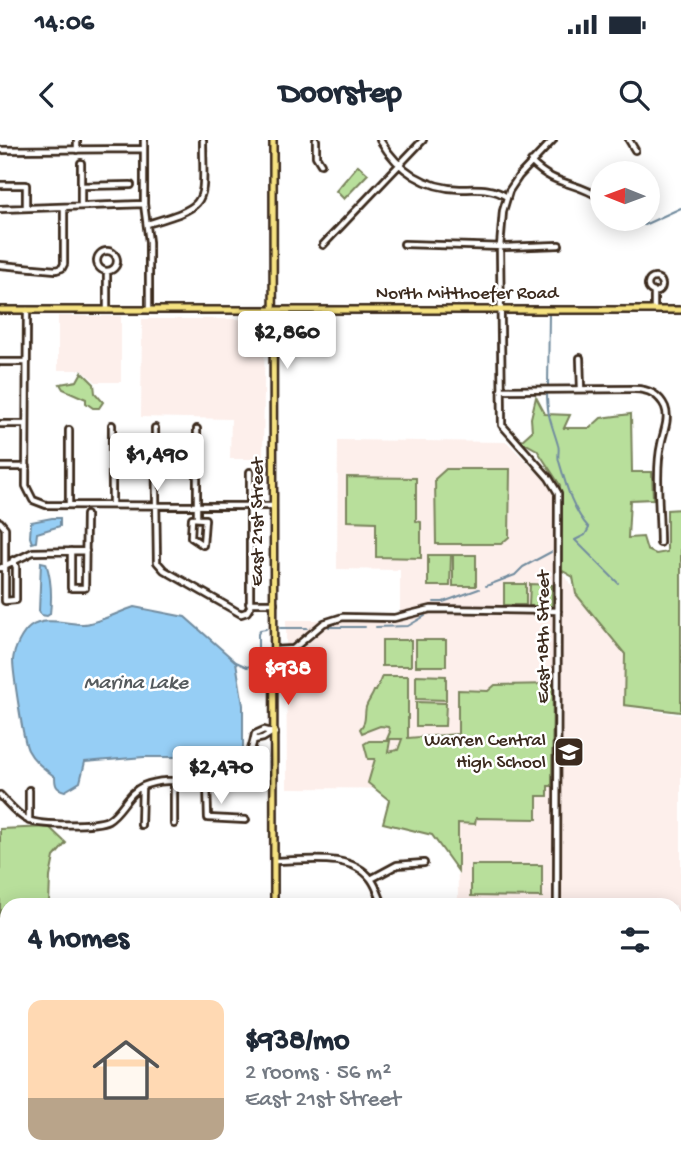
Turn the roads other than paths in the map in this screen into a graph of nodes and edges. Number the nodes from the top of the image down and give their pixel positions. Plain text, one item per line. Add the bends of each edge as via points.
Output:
1 (77, 140) edge
2 (145, 140) edge
3 (203, 140) edge
4 (273, 140) edge
5 (316, 140) edge
6 (380, 140) edge
7 (423, 140) edge
8 (553, 140) edge
9 (629, 140) edge
10 (144, 149) junction
11 (0, 150) edge
12 (77, 150) junction
13 (635, 150) dead end
14 (531, 162) junction
15 (81, 163) dead end
16 (321, 164) dead end
17 (399, 165) junction
18 (0, 185) edge
19 (81, 186) junction
20 (131, 186) dead end
21 (590, 192) edge
22 (507, 197) junction
23 (144, 204) junction
24 (81, 206) junction
25 (26, 208) junction
26 (64, 208) junction
27 (0, 209) edge
28 (147, 224) junction
29 (323, 244) dead end
30 (404, 244) dead end
31 (559, 245) dead end
32 (500, 247) junction
33 (0, 265) edge
34 (107, 271) junction
35 (654, 292) dead end
36 (274, 308) junction
37 (0, 310) edge
38 (27, 310) junction
39 (107, 310) junction
40 (149, 310) junction
41 (500, 310) junction
42 (654, 310) junction
43 (681, 310) edge
44 (580, 358) dead end
45 (0, 362) edge
46 (27, 362) junction
47 (581, 389) junction
48 (501, 390) junction
49 (0, 424) edge
50 (26, 424) junction
51 (112, 425) dead end
52 (155, 428) dead end
53 (197, 429) dead end
54 (69, 430) dead end
55 (112, 461) junction
56 (150, 461) dead end
57 (0, 467) edge
58 (27, 467) junction
59 (250, 472) dead end
60 (69, 505) junction
61 (112, 505) junction
62 (155, 505) junction
63 (250, 505) junction
64 (198, 506) junction
65 (273, 506) junction
66 (86, 515) dead end
67 (197, 518) junction
68 (1, 523) edge
69 (660, 543) dead end
70 (71, 551) junction
71 (86, 551) junction
72 (13, 560) junction
73 (3, 566) edge
74 (249, 603) junction
75 (274, 603) junction
76 (558, 611) junction
77 (275, 650) junction
78 (273, 733) junction
79 (207, 782) junction
80 (174, 783) junction
81 (142, 787) junction
82 (29, 790) dead end
83 (0, 795) edge
84 (246, 820) dead end
85 (29, 821) junction
86 (174, 824) dead end
87 (141, 825) dead end
88 (275, 861) junction
89 (424, 863) dead end
90 (371, 879) junction
91 (274, 898) edge
92 (380, 898) edge
93 (557, 898) edge

1 - 12 street
2 - 10 street
3 - 28 street via 203,187 198,203 187,212
4 - 36 main road, East 21st Street
5 - 16 street
6 - 17 street
7 - 17 street
8 - 14 street
9 - 13 street
10 - 12 street
10 - 23 street
11 - 12 street
14 - 21 street via 550,178
14 - 22 street
15 - 19 street
17 - 22 street via 434,185 490,189
17 - 29 street
18 - 25 street via 26,185
19 - 20 street
19 - 24 street
22 - 32 street
23 - 24 street
23 - 28 street
24 - 26 street
25 - 26 street
25 - 27 street
26 - 33 street via 62,268
28 - 40 street
30 - 32 street
31 - 32 street
32 - 41 street
34 - 34 street via 97,261 108,251 117,262
34 - 39 street
35 - 42 street
36 - 40 main road, North Mitthoefer Road
36 - 41 main road, North Mitthoefer Road
36 - 65 main road, East 21st Street
37 - 38 main road, North Mitthoefer Road
38 - 39 main road, North Mitthoefer Road
38 - 46 street
39 - 40 main road, North Mitthoefer Road
41 - 42 main road, North Mitthoefer Road
41 - 48 street
42 - 43 main road, North Mitthoefer Road
44 - 47 street
45 - 46 street
46 - 50 street
47 - 48 street
47 - 69 street via 646,390 656,395 666,412 660,452
48 - 76 street, East 18th Street via 501,423 558,493
49 - 50 street
50 - 58 street
51 - 55 street
52 - 62 street
53 - 64 street
54 - 60 street
55 - 56 street
55 - 61 street
57 - 58 street
58 - 60 street via 26,488 34,502
59 - 63 street, East 21st Street
60 - 61 street
61 - 62 street
62 - 64 street
62 - 74 street via 155,556 163,569 239,613 247,612
63 - 64 street
63 - 65 street
63 - 74 street, East 21st Street
64 - 67 street
65 - 75 main road, East 21st Street
66 - 71 street
67 - 67 street via 191,519 191,535 203,545 205,519
68 - 73 street via 5,528
70 - 71 street
70 - 71 street via 72,589 86,587
70 - 72 street via 33,552
72 - 73 street
72 - 73 street via 14,601 4,600
74 - 75 street
75 - 77 main road, East 21st Street
76 - 77 street via 431,609 394,618 343,617 324,623 293,649
76 - 93 street, East 18th Street
77 - 78 main road, East 21st Street
78 - 79 street via 261,730 255,734 238,772
78 - 88 main road, East 21st Street
79 - 80 street
79 - 84 street via 208,818
80 - 81 street
80 - 86 street
81 - 85 street via 105,821
81 - 87 street
82 - 85 street
83 - 85 street
88 - 90 street via 344,862
88 - 91 main road, East 21st Street
89 - 90 street via 397,865
90 - 92 street

